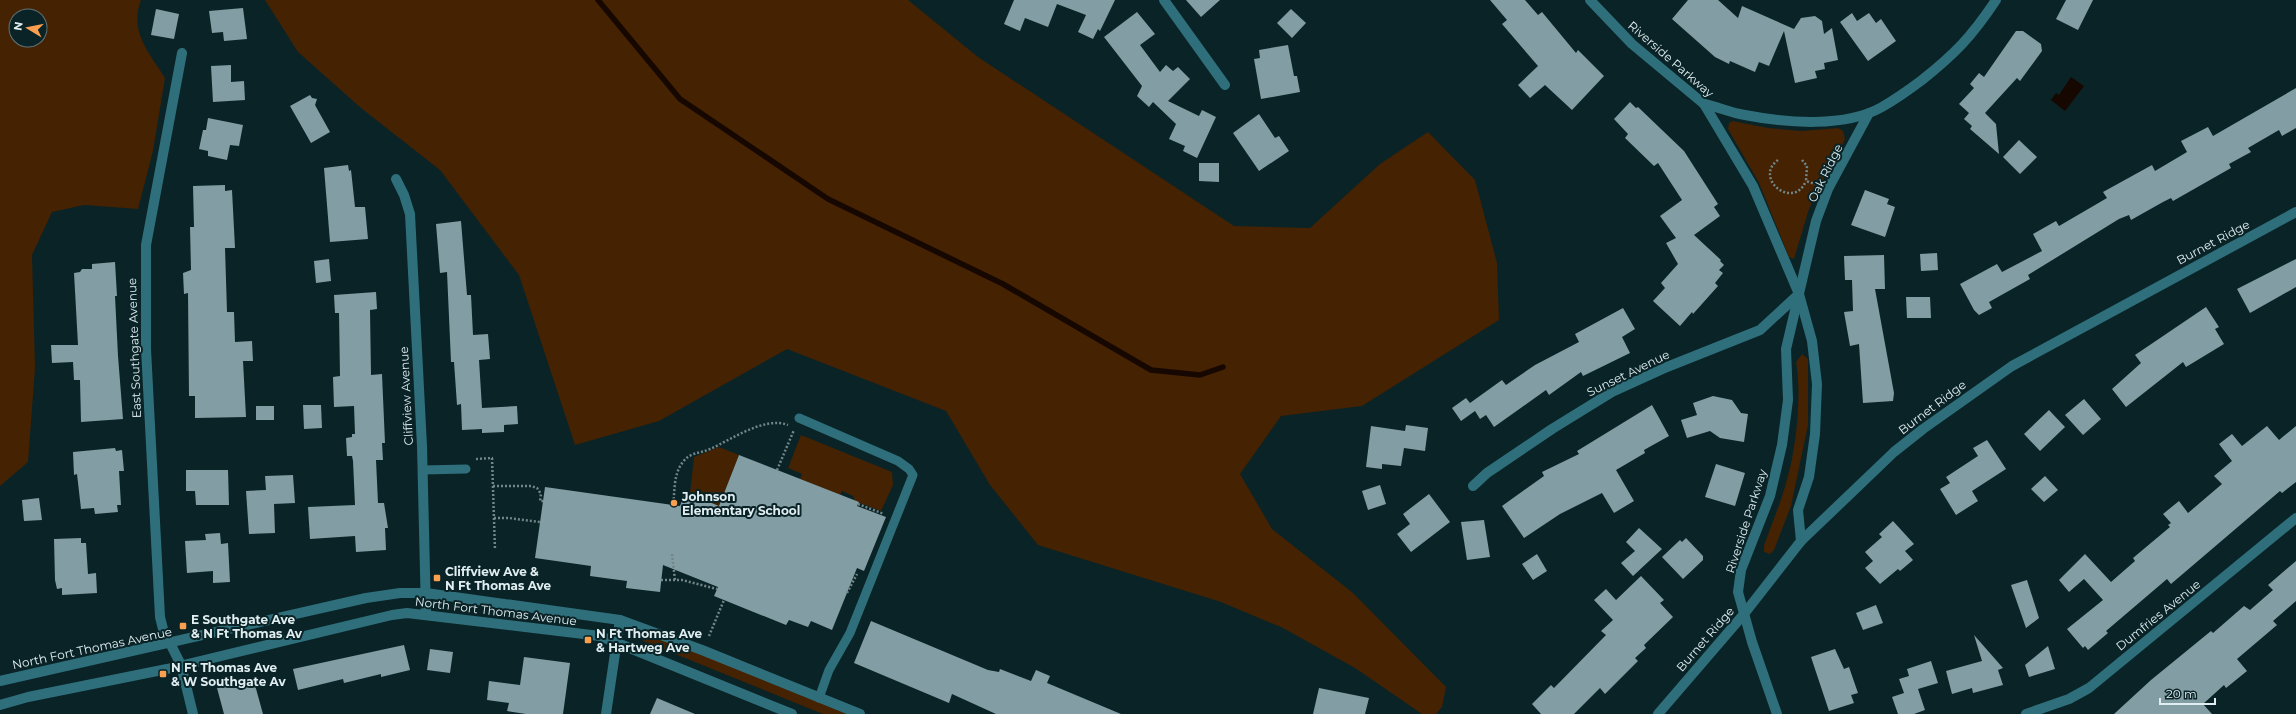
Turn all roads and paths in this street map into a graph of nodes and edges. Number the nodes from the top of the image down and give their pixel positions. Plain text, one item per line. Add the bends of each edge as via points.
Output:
1 (1164, 0) edge
2 (1590, 0) edge
3 (1996, 0) edge
4 (182, 53) dead end
5 (1225, 85) dead end
6 (1704, 104) junction
7 (1869, 113) junction
8 (1778, 160) dead end
9 (1802, 160) dead end
10 (396, 179) dead end
11 (1806, 181) junction
12 (1828, 189) junction
13 (2296, 212) edge
14 (1799, 294) junction
15 (799, 418) dead end
16 (795, 428) junction
17 (801, 430) dead end
18 (466, 469) joint
19 (423, 470) junction
20 (777, 470) dead end
21 (493, 486) junction
22 (1473, 486) dead end
23 (543, 501) dead end
24 (858, 504) dead end
25 (673, 507) dead end
26 (887, 516) dead end
27 (494, 518) junction
28 (2296, 518) edge
29 (540, 522) dead end
30 (1801, 541) junction
31 (495, 550) dead end
32 (672, 554) dead end
33 (859, 569) dead end
34 (662, 580) dead end
35 (675, 580) junction
36 (717, 589) dead end
37 (426, 593) junction
38 (847, 593) dead end
39 (724, 600) dead end
40 (426, 614) junction
41 (1744, 614) junction
42 (620, 620) junction
43 (709, 636) dead end
44 (617, 642) junction
45 (170, 644) junction
46 (181, 665) junction
47 (0, 681) edge
48 (819, 698) junction
49 (0, 705) edge
50 (193, 714) edge
51 (606, 714) edge
52 (792, 714) edge
53 (860, 714) edge
54 (1658, 714) edge
55 (1777, 714) edge
56 (2026, 714) edge

1 - 5 street
2 - 6 street, Riverside Parkway via 1632,44
3 - 7 street via 1972,35 1946,61 1911,88
4 - 45 street, East Southgate Avenue via 146,245 145,284 147,379 160,617 162,629
6 - 7 street via 1744,115 1795,121 1817,122
6 - 14 street, Riverside Parkway via 1753,186
7 - 12 street, Oak Ridge
8 - 11 path via 1774,163 1770,178 1776,189 1792,193 1799,190
9 - 11 path via 1807,166
10 - 19 street, Cliffview Avenue via 410,214
11 - 12 path
12 - 14 street, Oak Ridge via 1816,221
13 - 30 street, Burnet Ridge via 1990,380 1894,452
14 - 22 street, Sunset Avenue via 1760,330 1612,392 1552,429 1487,473
14 - 30 street, Riverside Parkway via 1812,341 1817,384 1815,434 1810,469 1798,510
14 - 41 street, Riverside Parkway via 1786,349 1788,400 1782,445 1770,496 1741,570 1738,592
15 - 48 lane via 898,461 910,469 913,475 850,633 829,670
16 - 17 path
16 - 20 path
16 - 25 path via 782,423 772,423 723,441 710,449 690,454 677,471
18 - 19 lane
18 - 21 path via 473,460 492,458
19 - 37 street, Cliffview Avenue
21 - 23 path via 531,486 541,494 540,501
21 - 27 path
24 - 26 path
27 - 29 path
27 - 31 path
28 - 56 street, Dumfries Avenue via 2089,688 2069,699
30 - 41 street, Burnet Ridge
32 - 35 path
33 - 38 path
34 - 35 path
35 - 36 path
37 - 40 street, Cliffview Avenue
37 - 42 street, North Fort Thomas Avenue
37 - 45 street, North Fort Thomas Avenue via 400,593 366,598
39 - 43 path
40 - 44 street, North Fort Thomas Avenue via 594,635
40 - 46 street, North Fort Thomas Avenue via 392,615
41 - 54 street, Burnet Ridge
41 - 55 street, Riverside Parkway
42 - 44 street
42 - 48 street, North Fort Thomas Avenue
44 - 51 street
44 - 52 street, North Fort Thomas Avenue
45 - 46 street, East Southgate Avenue
45 - 47 street, North Fort Thomas Avenue
46 - 49 street, North Fort Thomas Avenue
46 - 50 street, East Southgate Avenue
48 - 53 street, North Fort Thomas Avenue

